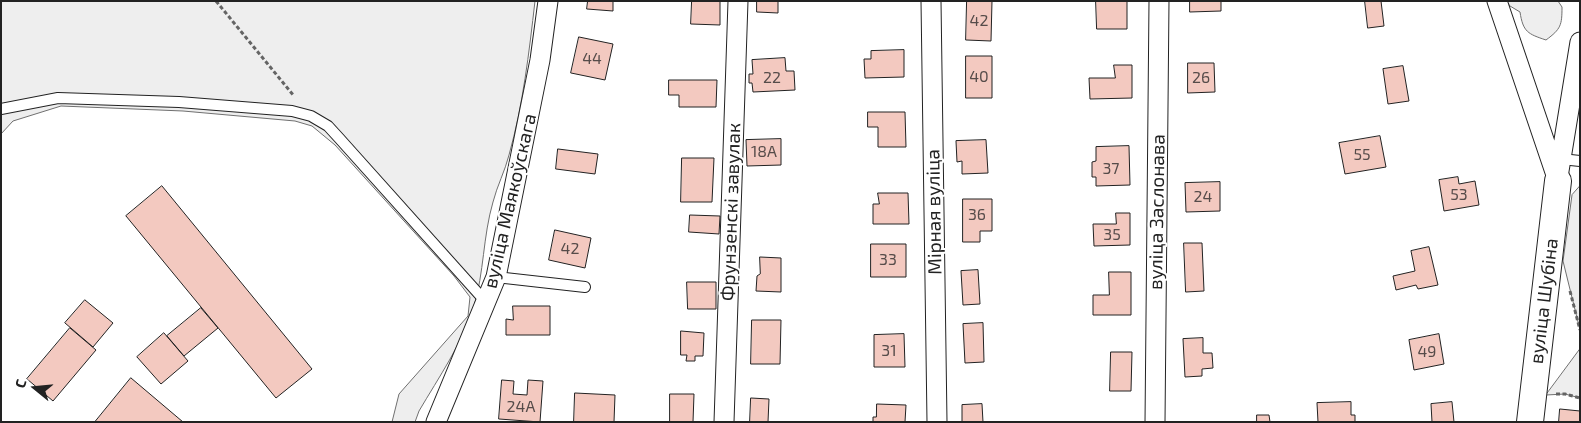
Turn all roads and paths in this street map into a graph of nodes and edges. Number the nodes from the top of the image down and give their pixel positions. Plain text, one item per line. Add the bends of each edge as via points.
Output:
1 (216, 1) edge
2 (548, 1) edge
3 (738, 1) edge
4 (931, 1) edge
5 (1159, 1) edge
6 (1497, 1) edge
7 (1580, 42) edge
8 (1, 110) edge
9 (311, 116) junction
10 (1566, 167) edge
11 (496, 277) junction
12 (585, 287) dead end
13 (1570, 287) dead end
14 (486, 302) junction
15 (1580, 330) edge
16 (1556, 394) dead end
17 (1580, 398) edge
18 (436, 422) edge
19 (724, 422) edge
20 (938, 422) edge
21 (1154, 422) edge
22 (1530, 422) edge

1 - 9 path
2 - 11 street, вуліца Маякоўскага via 540,60
3 - 19 street, Фрунзенскі завулак
4 - 20 street, Мірная вуліца
5 - 21 street, вуліца Заслонава
6 - 10 street, вуліца Шубіна
7 - 10 street, вуліца Шубіна
8 - 9 lane via 58,98 188,103 292,111
9 - 14 lane via 328,126
10 - 22 street, вуліца Шубіна
11 - 12 lane
11 - 14 street, вуліца Маякоўскага
13 - 15 path
14 - 18 street, вуліца Маякоўскага
16 - 17 path

